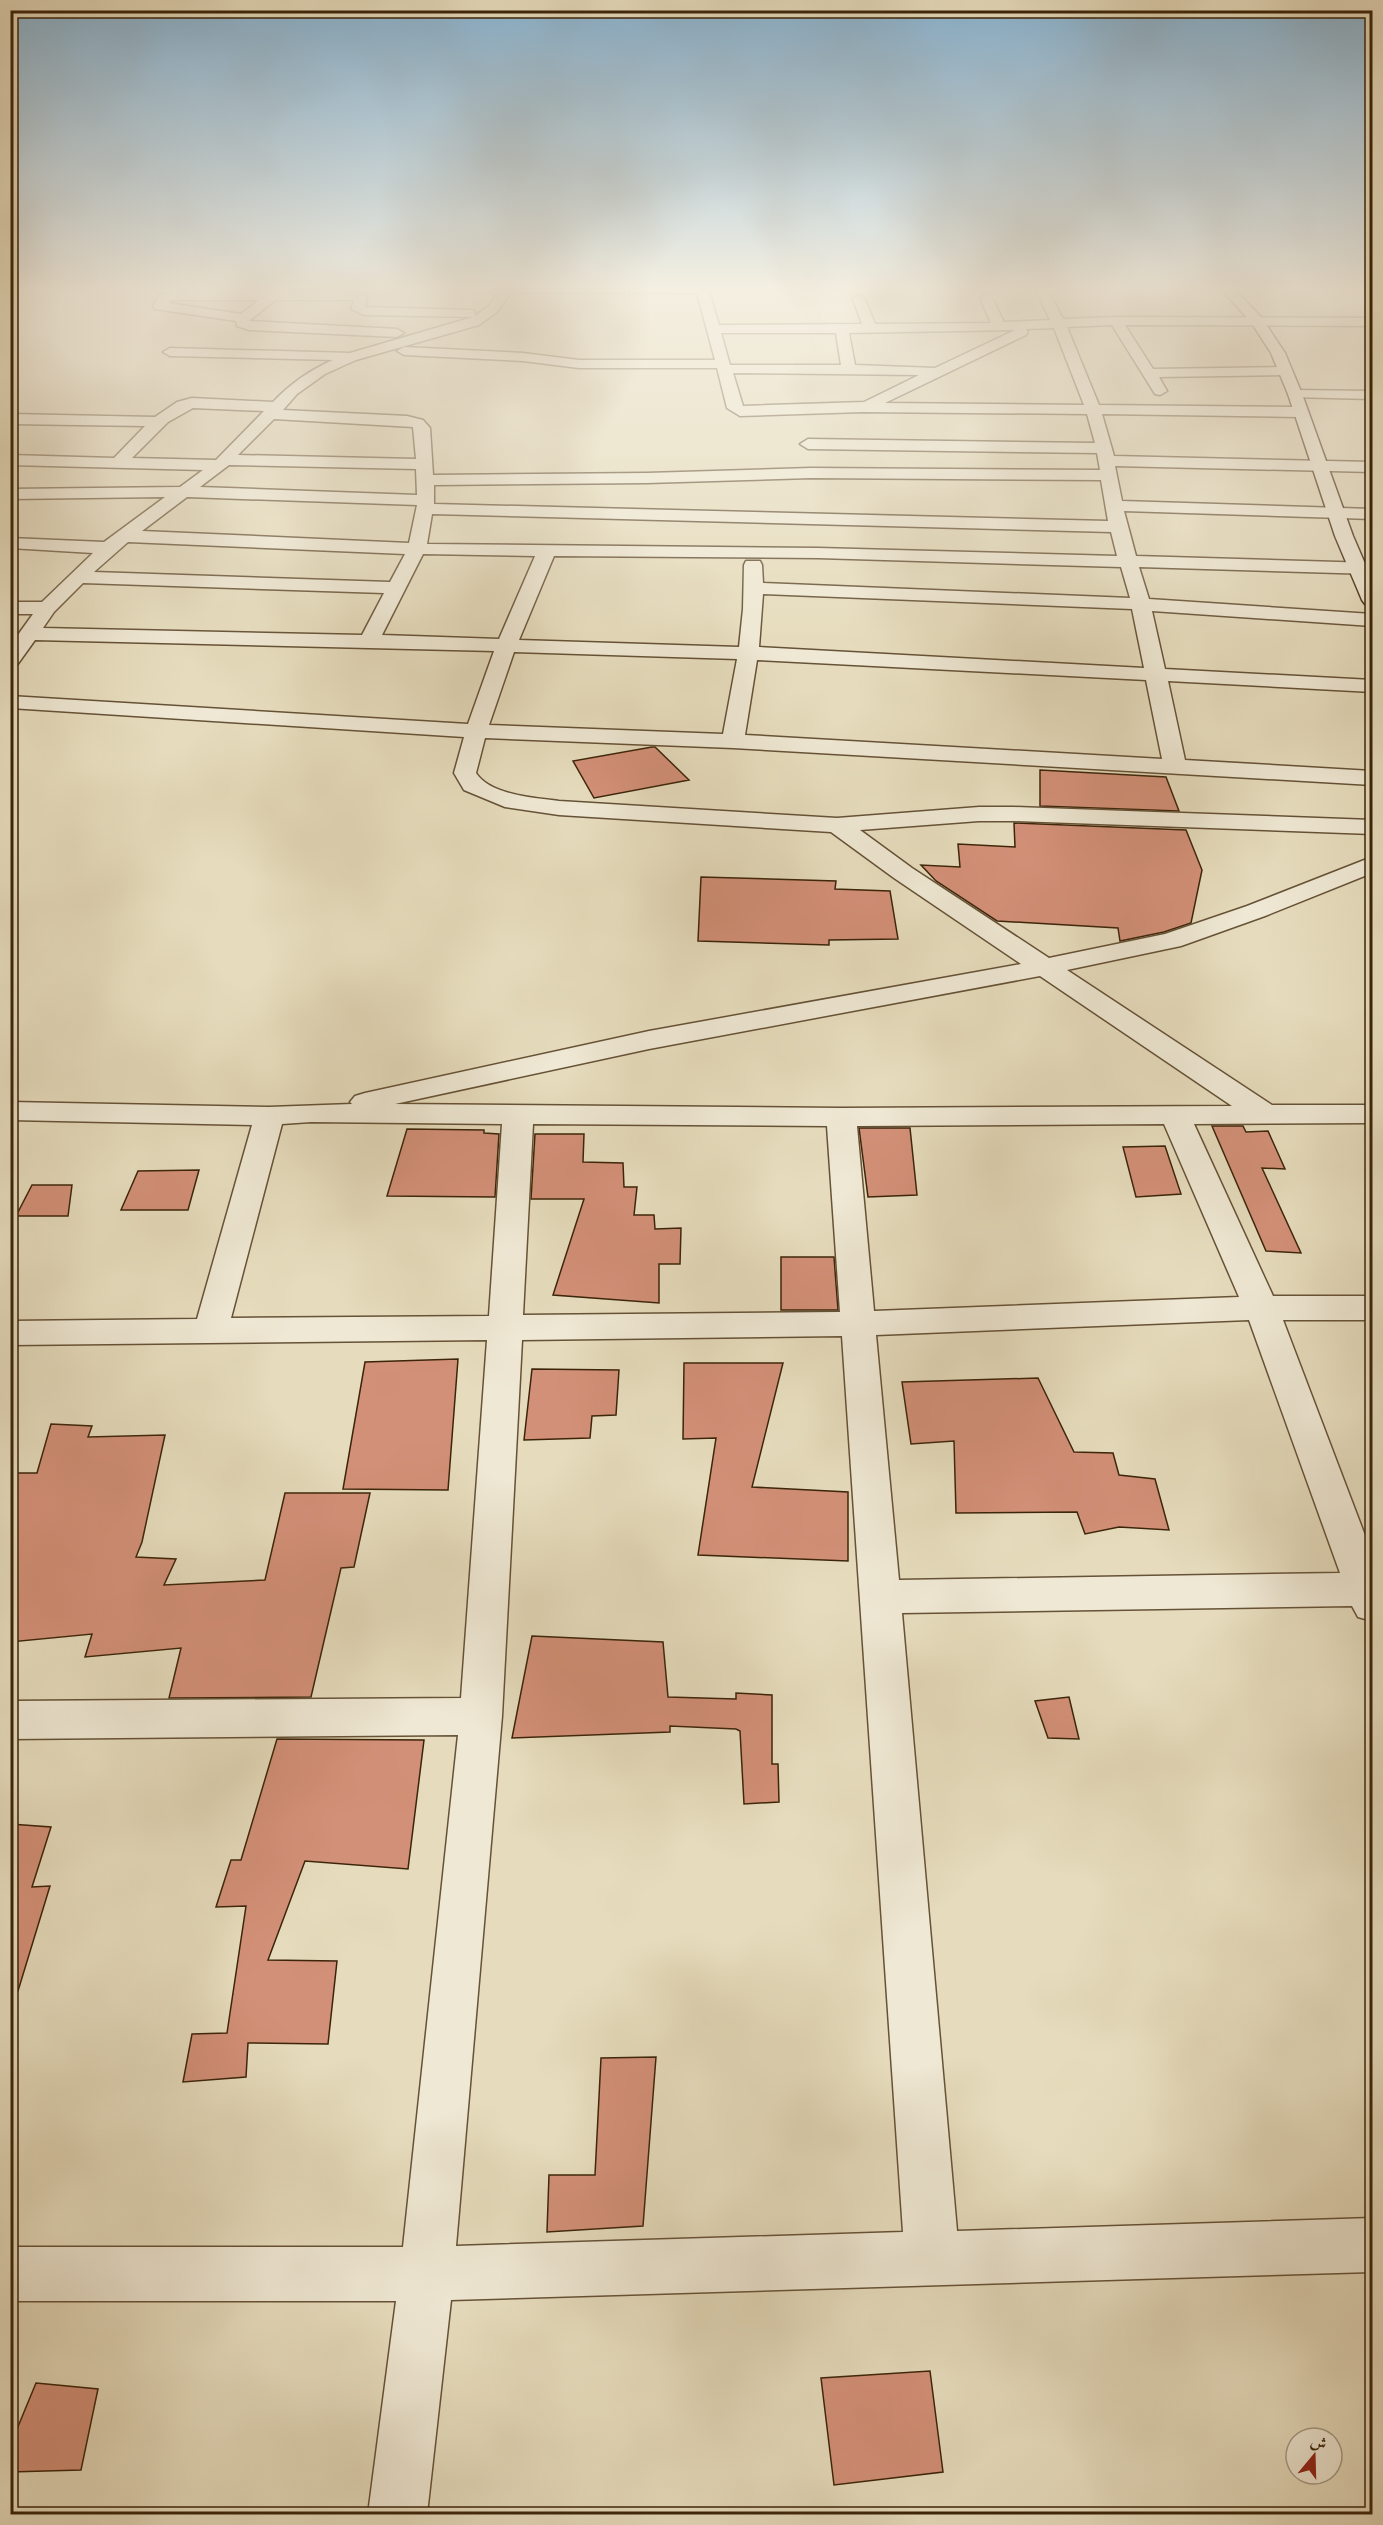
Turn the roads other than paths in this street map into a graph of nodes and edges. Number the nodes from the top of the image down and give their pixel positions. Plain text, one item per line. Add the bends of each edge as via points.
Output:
1 (184, 406) edge
2 (278, 406) edge
3 (293, 406) edge
4 (734, 406) edge
5 (1170, 406) edge
6 (1298, 406) edge
7 (863, 407) joint
8 (1093, 408) junction
9 (1173, 410) junction
10 (1300, 412) junction
11 (10, 418) edge
12 (160, 422) junction
13 (805, 427) junction
14 (10, 460) edge
15 (1107, 461) junction
16 (119, 462) junction
17 (223, 462) junction
18 (1319, 466) junction
19 (1372, 467) edge
20 (423, 472) junction
21 (811, 473) junction
22 (185, 492) junction
23 (10, 494) edge
24 (426, 505) junction
25 (1114, 506) junction
26 (1336, 513) junction
27 (1372, 514) edge
28 (815, 521) junction
29 (1118, 527) junction
30 (123, 536) junction
31 (10, 543) edge
32 (108, 548) junction
33 (417, 549) junction
34 (547, 550) junction
35 (818, 553) junction
36 (752, 554) junction
37 (1128, 560) junction
38 (1365, 568) edge
39 (79, 577) junction
40 (398, 588) junction
41 (754, 588) junction
42 (1372, 600) edge
43 (1141, 604) junction
44 (10, 608) edge
45 (47, 608) junction
46 (1372, 620) edge
47 (28, 634) junction
48 (369, 641) junction
49 (506, 645) junction
50 (748, 653) junction
51 (10, 662) edge
52 (1156, 676) junction
53 (1372, 687) edge
54 (10, 702) edge
55 (475, 731) junction
56 (734, 741) junction
57 (1174, 767) junction
58 (1372, 778) edge
59 (837, 825) junction
60 (1372, 827) edge
61 (1372, 864) edge
62 (1046, 967) junction
63 (10, 1111) edge
64 (311, 1113) junction
65 (1174, 1114) junction
66 (1372, 1114) edge
67 (1266, 1115) junction
68 (268, 1116) junction
69 (518, 1116) junction
70 (841, 1117) junction
71 (1261, 1308) junction
72 (1372, 1308) edge
73 (858, 1323) junction
74 (505, 1327) junction
75 (211, 1331) junction
76 (10, 1333) edge
77 (1370, 1594) edge
78 (881, 1597) junction
79 (481, 1716) junction
80 (10, 1720) edge
81 (1372, 2245) edge
82 (932, 2257) junction
83 (10, 2274) edge
84 (427, 2274) junction
85 (397, 2514) edge

1 - 12 street
2 - 17 street
3 - 20 street via 418,423 422,428
4 - 13 street
5 - 9 street
6 - 10 street
7 - 8 street
7 - 13 street
8 - 9 street
8 - 15 street
9 - 10 street
10 - 18 street
11 - 12 street
12 - 16 street
13 - 15 street
13 - 21 street
14 - 16 street
15 - 18 street
15 - 21 street
15 - 25 street
16 - 17 street
17 - 20 street
17 - 22 street
18 - 19 street
18 - 26 street
20 - 21 street via 657,478
20 - 24 street
21 - 28 street
22 - 23 street
22 - 24 street
22 - 30 street
24 - 28 street
24 - 33 street
25 - 26 street
25 - 29 street
26 - 27 street
26 - 38 street
28 - 29 street
28 - 35 street
29 - 37 street
30 - 32 street
30 - 33 street
31 - 32 street
32 - 39 street
33 - 34 street
33 - 40 street
34 - 36 street
34 - 49 street
35 - 36 street
35 - 37 street
36 - 41 street
37 - 38 street
37 - 43 street
38 - 42 street
39 - 40 street
39 - 45 street
40 - 48 street
41 - 43 street
41 - 50 street
43 - 46 street
43 - 52 street
44 - 45 street
45 - 47 street
47 - 48 street
47 - 51 street
48 - 49 street
49 - 50 street
49 - 55 street
50 - 52 street
50 - 56 street
52 - 53 street
52 - 57 street
54 - 55 street
55 - 56 street
55 - 59 street via 465,772 472,785 513,802
56 - 57 street
57 - 58 street
59 - 60 street via 1002,814
59 - 62 street
61 - 62 street via 1172,940
62 - 64 street via 649,1040
62 - 67 street
63 - 68 street
64 - 68 street
64 - 69 street
65 - 67 street
65 - 70 street
65 - 71 street
66 - 67 street
68 - 75 street
69 - 70 street
69 - 74 street
70 - 73 street
71 - 72 street
71 - 73 street
71 - 77 street
73 - 74 street
73 - 78 street
74 - 75 street
74 - 79 street
75 - 76 street
77 - 78 street
78 - 82 street
79 - 80 street
79 - 84 street
81 - 82 street
82 - 84 street
83 - 84 street
84 - 85 street

